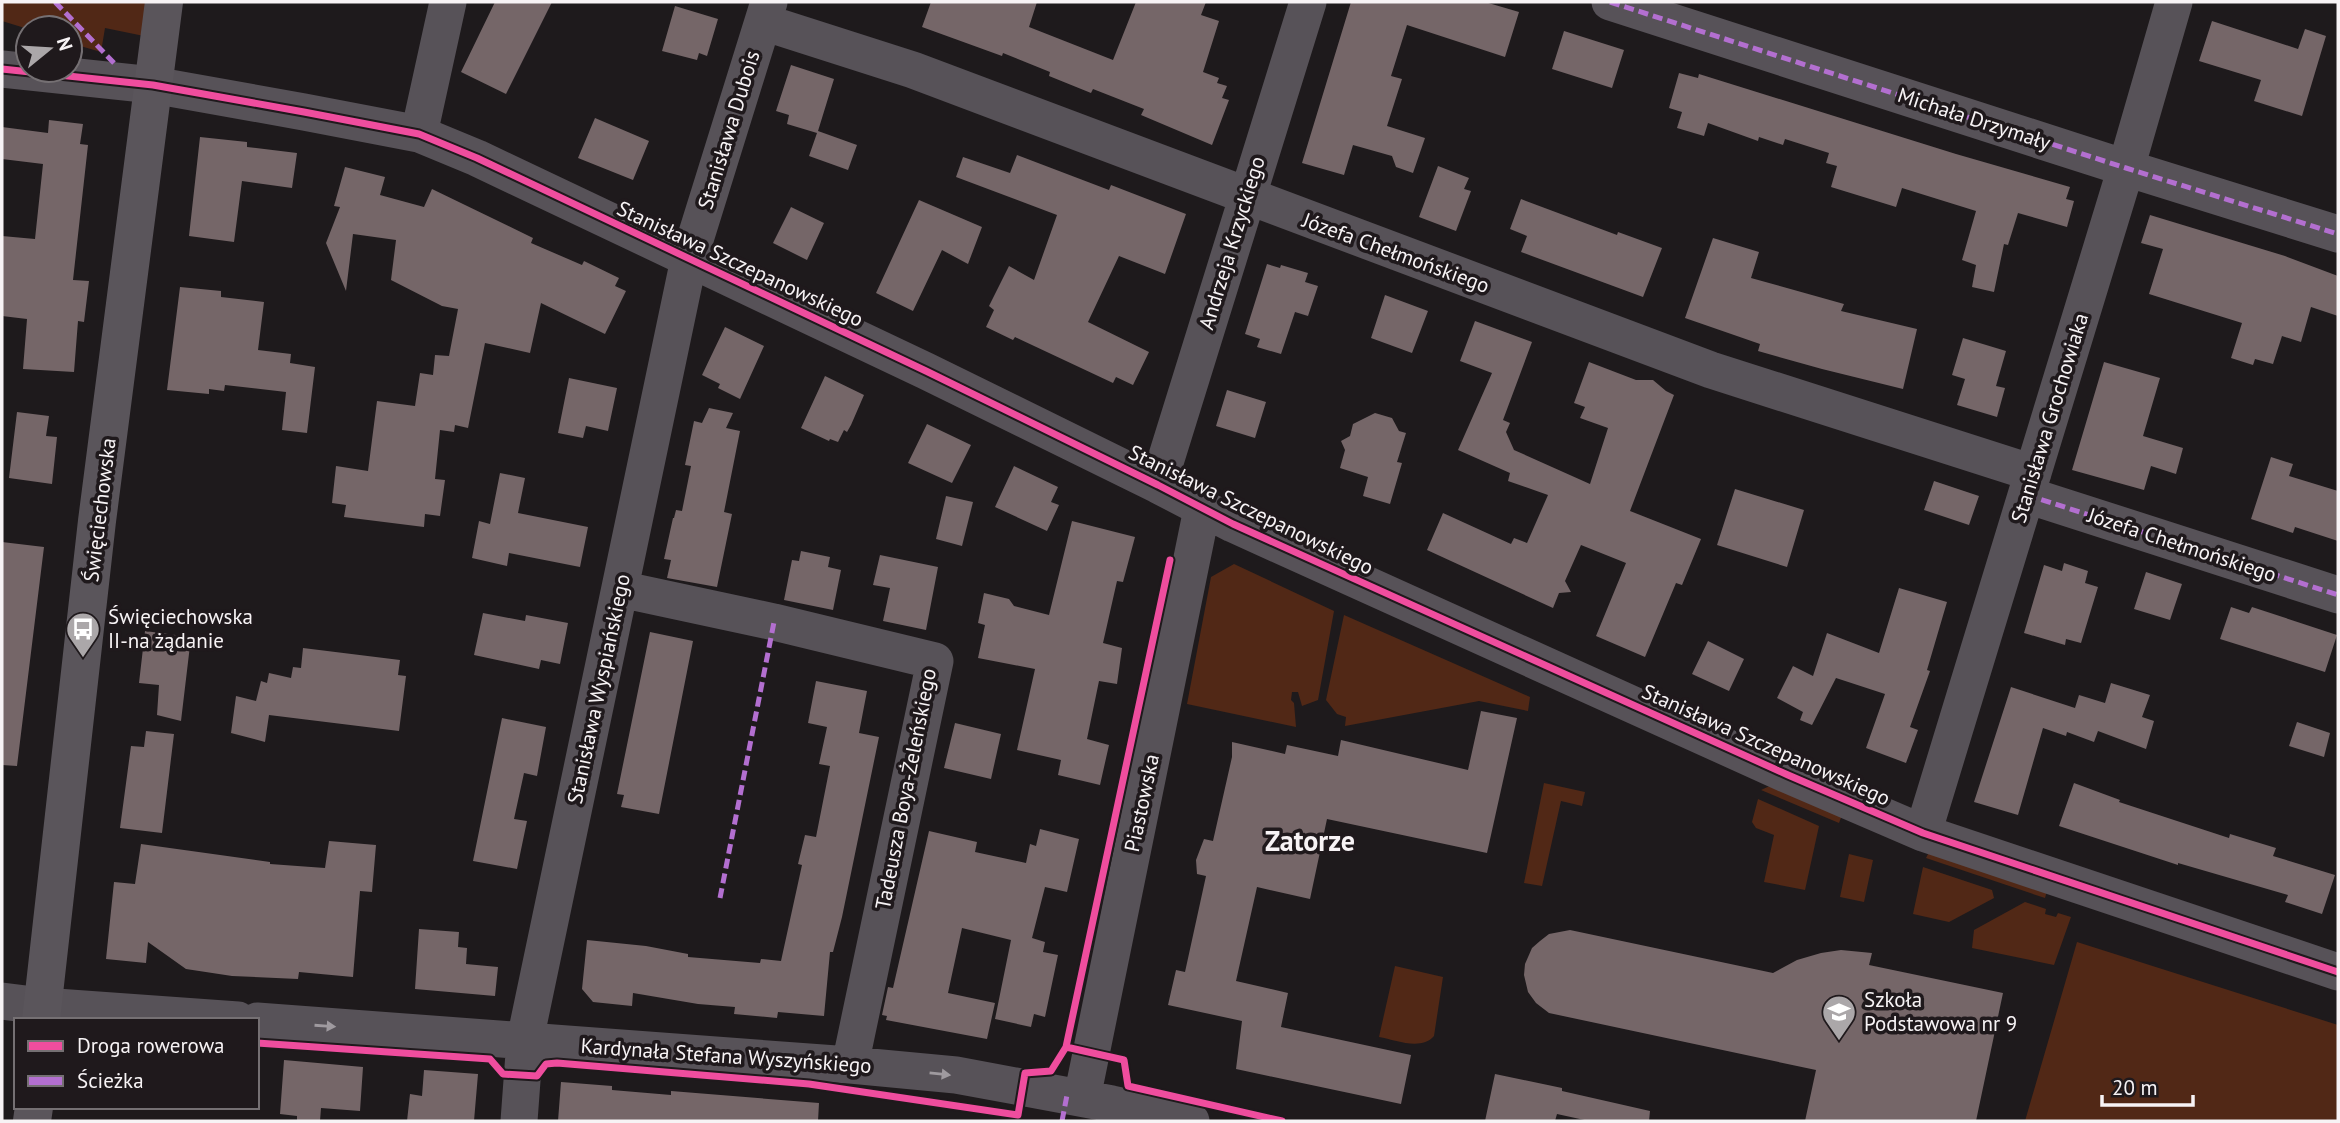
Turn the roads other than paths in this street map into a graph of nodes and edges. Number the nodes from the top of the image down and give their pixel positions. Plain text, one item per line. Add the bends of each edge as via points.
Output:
1 (164, 2) edge
2 (448, 2) edge
3 (1308, 2) edge
4 (1610, 2) edge
5 (2174, 2) edge
6 (766, 12) edge
7 (2, 69) edge
8 (153, 85) junction
9 (419, 134) junction
10 (2126, 168) junction
11 (1246, 197) junction
12 (2338, 234) edge
13 (690, 259) junction
14 (2030, 484) junction
15 (1158, 485) junction
16 (1202, 509) junction
17 (620, 589) junction
18 (2338, 595) edge
19 (1923, 833) junction
20 (2338, 972) edge
21 (2, 1001) edge
22 (42, 1013) edge
23 (182, 1018) edge
24 (259, 1021) edge
25 (525, 1040) junction
26 (850, 1065) junction
27 (1070, 1105) edge
28 (519, 1121) edge
29 (1191, 1121) edge

1 - 8 street, Święciechowska
2 - 9 street
3 - 11 street, Andrzeja Krzyckiego
4 - 10 street, Michała Drzymały
5 - 10 street, Stanisława Grochowiaka
6 - 11 street, Józefa Chełmońskiego
6 - 13 street, Stanisława Dubois
7 - 8 street, Stanisława Szczepanowskiego
8 - 9 street, Stanisława Szczepanowskiego
8 - 22 street, Święciechowska via 97,521
9 - 13 street, Stanisława Szczepanowskiego
10 - 12 street, Michała Drzymały
10 - 14 street, Stanisława Grochowiaka
11 - 14 street, Józefa Chełmońskiego
11 - 15 street, Andrzeja Krzyckiego
13 - 15 street, Stanisława Szczepanowskiego
13 - 17 street, Stanisława Wyspiańskiego
14 - 18 street, Józefa Chełmońskiego
14 - 19 street, Stanisława Grochowiaka
15 - 16 street, Stanisława Szczepanowskiego
16 - 19 street, Stanisława Szczepanowskiego
16 - 27 street, Piastowska
17 - 25 street, Stanisława Wyspiańskiego
17 - 26 street, Tadeusza Boya-Żeleńskiego via 935,661
19 - 20 street, Stanisława Szczepanowskiego
21 - 22 street
22 - 23 street
24 -> 25 street, Kardynała Stefana Wyszyńskiego
25 - 26 street, Kardynała Stefana Wyszyńskiego
25 - 28 street, Stanisława Wyspiańskiego
26 -> 27 street, Kardynała Stefana Wyszyńskiego via 956,1075
27 - 29 street, Kardynała Stefana Wyszyńskiego

